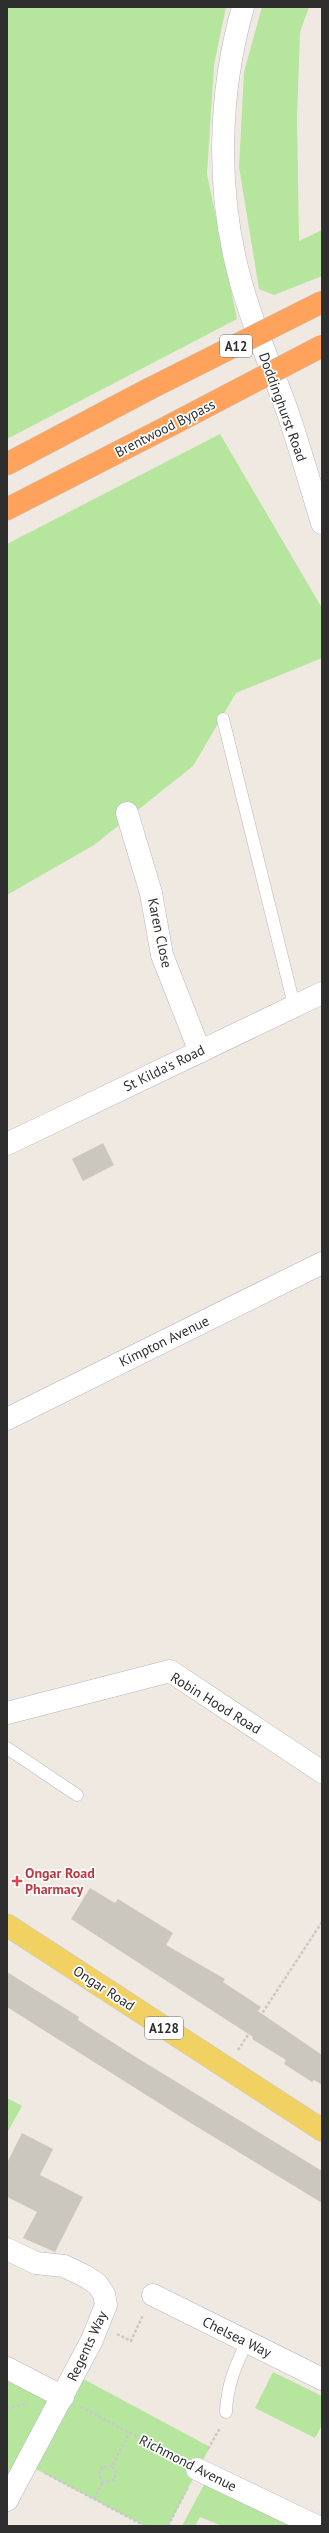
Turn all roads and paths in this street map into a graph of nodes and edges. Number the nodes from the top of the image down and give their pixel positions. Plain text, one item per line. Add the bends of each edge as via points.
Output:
1 (243, 7) edge
2 (322, 302) edge
3 (322, 346) edge
4 (7, 464) edge
5 (7, 509) edge
6 (322, 523) edge
7 (223, 719) dead end
8 (127, 813) dead end
9 (322, 993) edge
10 (294, 1005) junction
11 (200, 1052) junction
12 (10, 1138) edge
13 (322, 1263) edge
14 (7, 1419) edge
15 (7, 1713) edge
16 (7, 1748) edge
17 (322, 1772) edge
18 (76, 1795) dead end
19 (322, 1922) edge
20 (7, 1925) edge
21 (226, 2068) junction
22 (322, 2130) edge
23 (7, 2249) edge
24 (153, 2295) joint
25 (98, 2325) junction
26 (247, 2342) junction
27 (7, 2368) edge
28 (322, 2379) edge
29 (63, 2397) junction
30 (226, 2412) joint
31 (130, 2432) junction
32 (26, 2464) junction
33 (112, 2466) junction
34 (197, 2469) junction
35 (103, 2482) junction
36 (94, 2499) junction
37 (7, 2500) edge
38 (146, 2526) edge
39 (168, 2526) edge
40 (316, 2526) edge

1 - 6 street, Doddinghurst Road via 227,84 223,123 222,162 228,223 240,279 262,348 288,413
2 - 4 highway, A12, bridge
3 - 5 highway, Brentwood Bypass, bridge
7 - 10 lane
8 - 11 street, Karen Close via 151,893 162,955
9 - 10 street, St Kilda's Road
10 - 11 street, St Kilda's Road
11 - 12 street, St Kilda's Road
13 - 14 street, Kimpton Avenue
15 - 17 street, Robin Hood Road via 170,1671
16 - 18 lane
19 - 21 path
20 - 21 main road, Ongar Road / A128
21 - 22 main road, Ongar Road / A128
23 - 25 street, Regents Way via 36,2264 64,2266 97,2284 104,2294 106,2305
24 - 25 path via 131,2341
24 - 26 street, Chelsea Way
25 - 29 street, Regents Way
26 - 28 street, Chelsea Way
26 - 30 lane via 233,2369
27 - 29 street, Regents Way
29 - 31 path, Richmond Avenue
29 - 32 street
30 - 34 path
31 - 33 path
31 - 34 path, Richmond Avenue
32 - 36 path
32 - 37 street
33 - 35 path via 102,2467 99,2475
33 - 35 path via 116,2471 114,2480
34 - 39 path
34 - 40 street, Richmond Avenue
35 - 36 path
36 - 38 path

